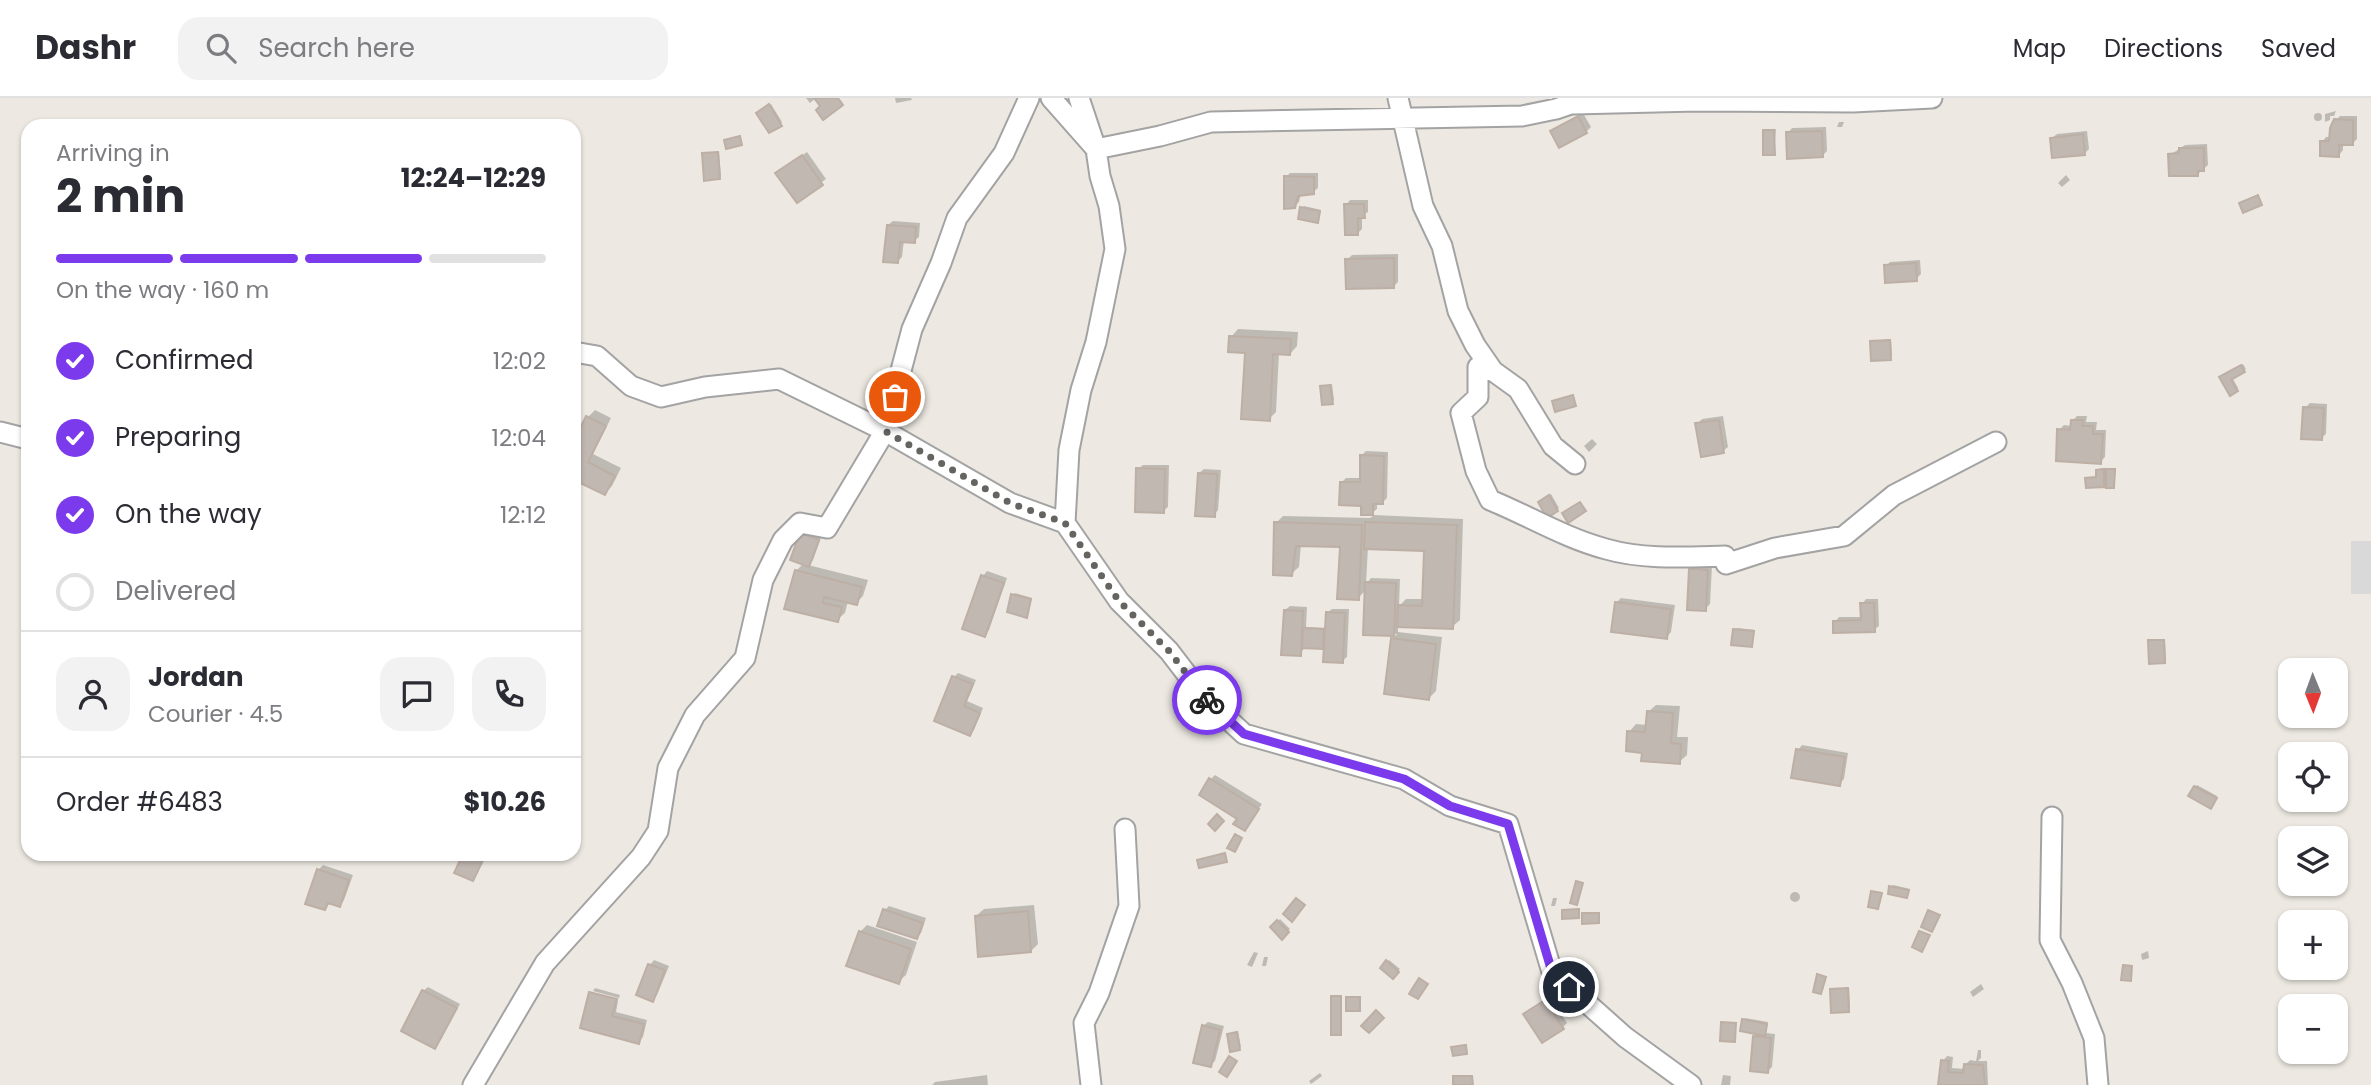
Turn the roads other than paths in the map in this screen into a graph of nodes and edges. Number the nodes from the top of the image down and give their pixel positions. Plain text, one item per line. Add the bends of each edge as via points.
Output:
1 (1029, 98) edge
2 (1051, 98) edge
3 (1079, 98) edge
4 (1398, 98) edge
5 (1932, 98) edge
6 (1579, 101) edge
7 (1404, 119) junction
8 (1096, 149) junction
9 (581, 353) edge
10 (1493, 371) junction
11 (885, 431) junction
12 (0, 432) edge
13 (21, 437) edge
14 (1996, 443) dead end
15 (1575, 464) dead end
16 (1065, 523) junction
17 (2052, 817) dead end
18 (1125, 829) dead end
19 (473, 1085) edge
20 (1091, 1085) edge
21 (1690, 1085) edge
22 (2098, 1085) edge

1 - 11 street via 1004,153 957,218 912,329
2 - 8 street
3 - 8 street
4 - 7 street
5 - 6 street
6 - 7 street via 1522,116
7 - 8 street via 1212,122
7 - 10 street via 1423,206 1442,246 1458,311
8 - 16 street via 1115,249 1069,450
9 - 11 street via 597,356 631,386 661,397 779,379
10 - 14 street via 1478,367 1478,397 1461,413 1476,471 1490,500 1607,550 1726,560 1844,536 1894,495
10 - 15 street via 1518,389 1553,446
11 - 16 street via 1010,503
11 - 19 street via 827,528 800,523 783,540 764,580 745,659 695,715 668,768 658,831 641,858 545,963
12 - 13 street
16 - 21 street via 1119,601 1169,651 1205,698 1244,734 1404,779 1450,806 1508,824 1552,972 1625,1037
17 - 22 street via 2050,940 2094,1038
18 - 20 street via 1129,906 1084,1023

